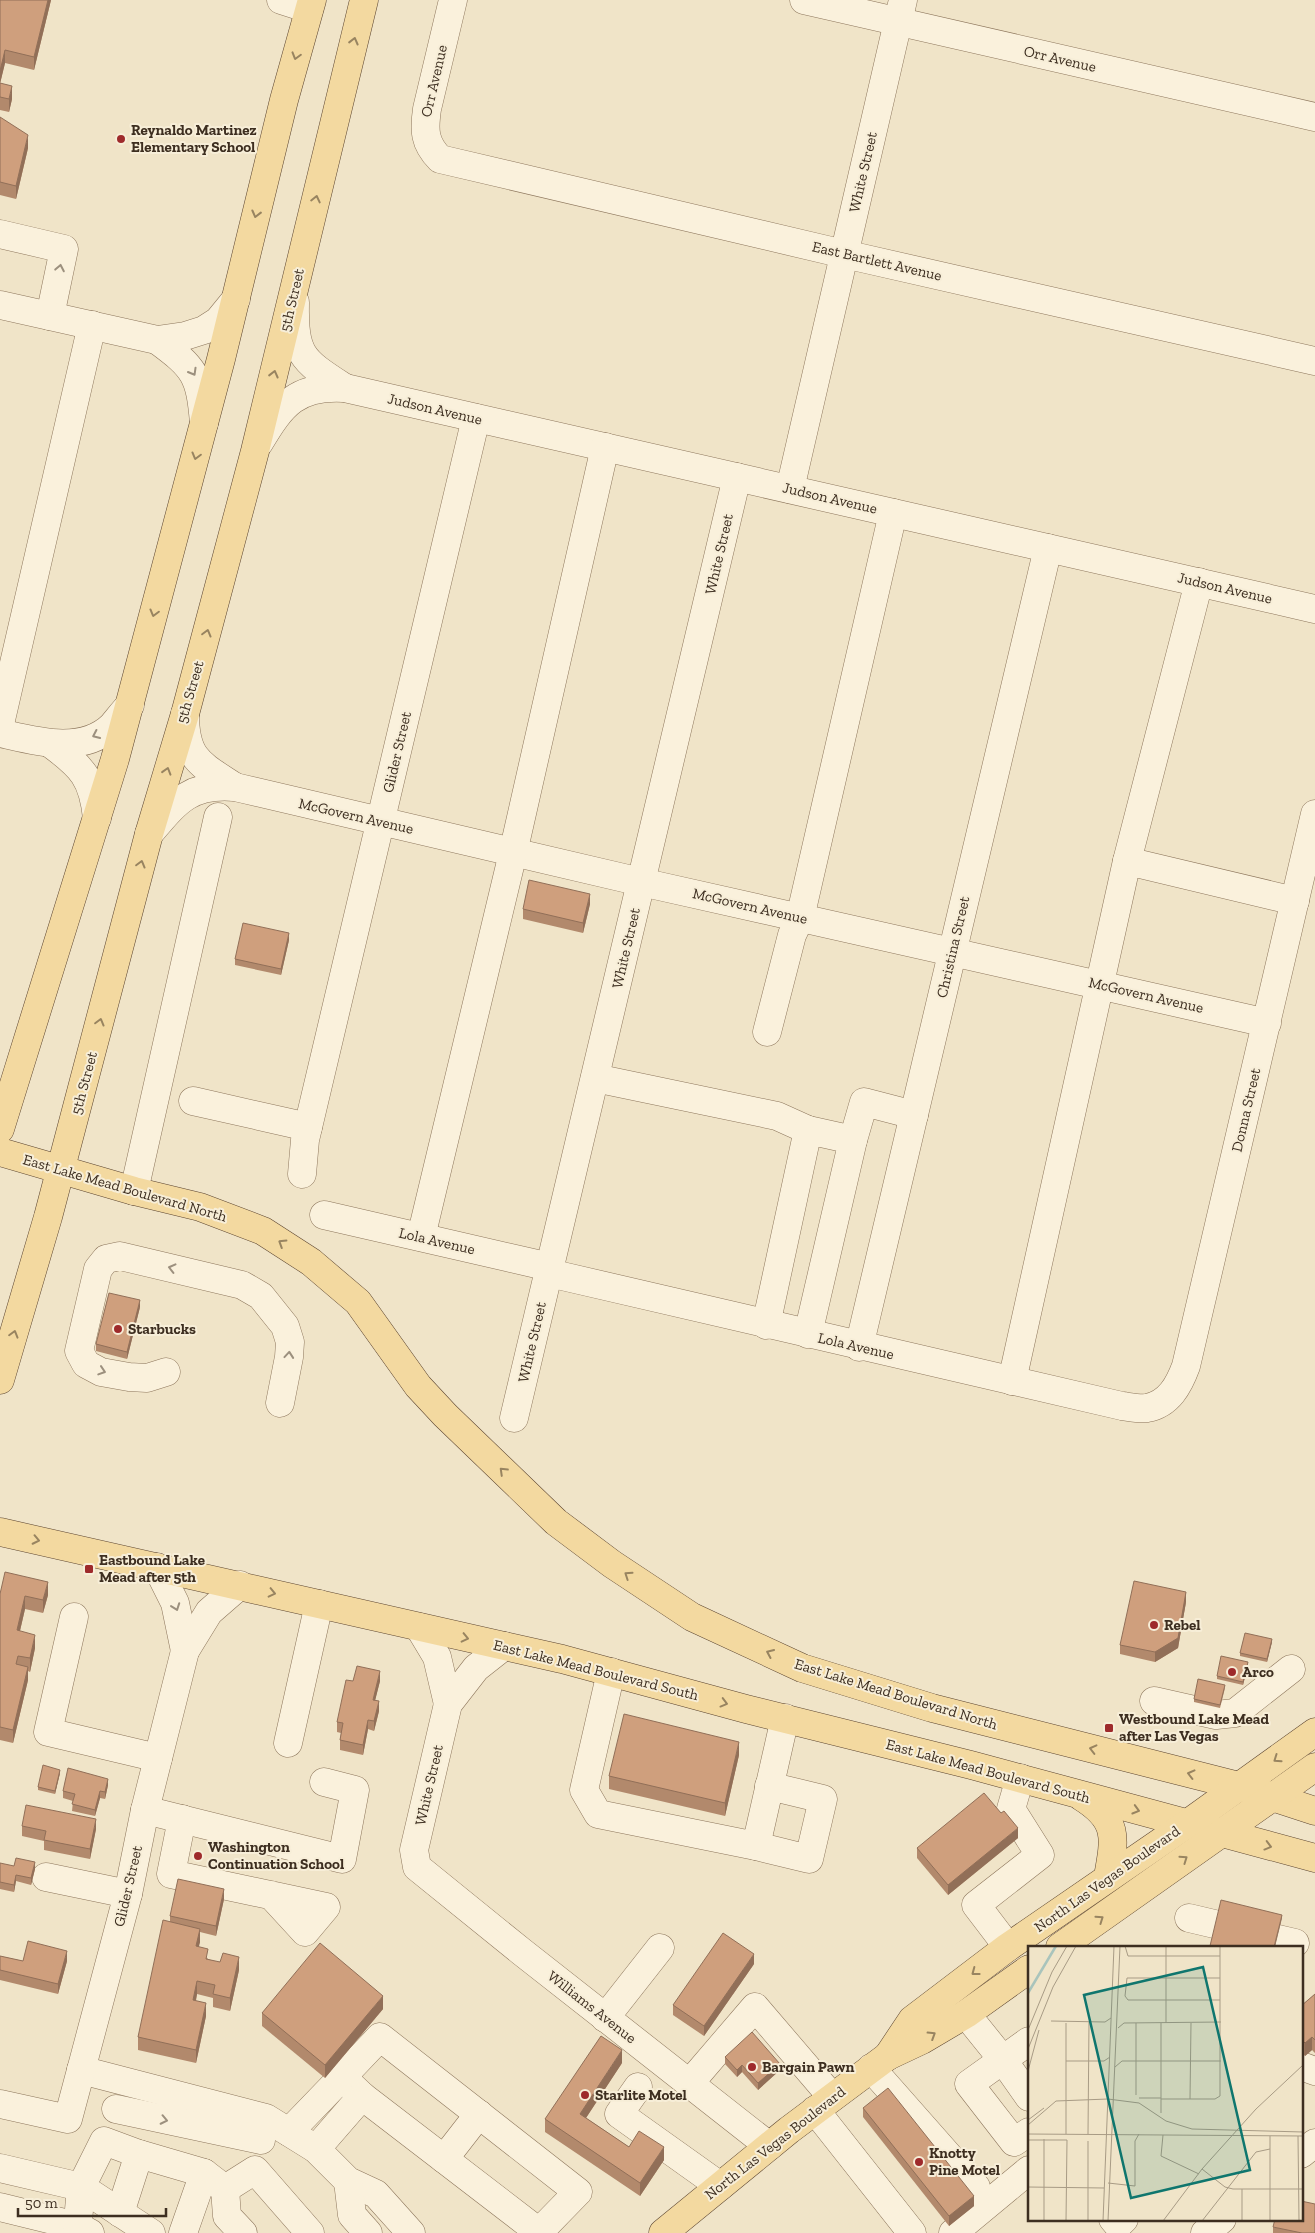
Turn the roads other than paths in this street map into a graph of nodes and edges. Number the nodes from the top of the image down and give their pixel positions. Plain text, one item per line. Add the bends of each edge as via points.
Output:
1 (281, 0) edge
2 (364, 0) edge
3 (454, 0) edge
4 (804, 0) edge
5 (310, 5) edge
6 (900, 11) edge
7 (1315, 117) edge
8 (440, 159) joint
9 (0, 234) edge
10 (844, 254) junction
11 (295, 284) junction
12 (236, 299) junction
13 (0, 304) edge
14 (50, 316) junction
15 (92, 325) junction
16 (157, 340) junction
17 (1315, 361) edge
18 (345, 388) junction
19 (476, 418) junction
20 (204, 425) junction
21 (605, 447) junction
22 (255, 451) junction
23 (737, 477) junction
24 (790, 489) junction
25 (893, 513) junction
26 (1048, 548) junction
27 (1198, 582) junction
28 (1315, 609) edge
29 (130, 705) junction
30 (185, 714) junction
31 (0, 724) edge
32 (0, 733) edge
33 (51, 744) junction
34 (235, 787) junction
35 (1315, 814) edge
36 (218, 817) dead end
37 (97, 818) junction
38 (380, 822) junction
39 (149, 834) junction
40 (513, 853) junction
41 (1127, 861) junction
42 (641, 882) junction
43 (1295, 901) junction
44 (800, 918) junction
45 (952, 951) junction
46 (1100, 985) junction
47 (1266, 1022) junction
48 (766, 1032) dead end
49 (595, 1078) junction
50 (193, 1100) dead end
51 (914, 1114) junction
52 (308, 1127) junction
53 (0, 1129) edge
54 (808, 1130) junction
55 (853, 1140) junction
56 (0, 1152) edge
57 (61, 1170) junction
58 (302, 1174) dead end
59 (134, 1191) junction
60 (324, 1215) dead end
61 (421, 1237) junction
62 (549, 1270) junction
63 (766, 1325) junction
64 (808, 1334) junction
65 (859, 1346) junction
66 (166, 1372) dead end
67 (0, 1380) edge
68 (1012, 1381) junction
69 (1164, 1400) joint
70 (280, 1403) dead end
71 (514, 1418) dead end
72 (0, 1532) edge
73 (157, 1567) junction
74 (240, 1585) junction
75 (319, 1604) junction
76 (74, 1617) dead end
77 (419, 1627) junction
78 (504, 1646) junction
79 (185, 1651) junction
80 (1291, 1669) dead end
81 (611, 1672) junction
82 (1154, 1701) dead end
83 (448, 1704) junction
84 (785, 1718) junction
85 (1315, 1732) edge
86 (288, 1743) dead end
87 (158, 1758) junction
88 (1315, 1768) edge
89 (1020, 1778) junction
90 (324, 1782) dead end
91 (769, 1786) junction
92 (1239, 1786) junction
93 (1079, 1794) junction
94 (1272, 1797) junction
95 (145, 1810) junction
96 (1315, 1810) edge
97 (182, 1819) junction
98 (1188, 1824) junction
99 (1221, 1833) junction
100 (756, 1846) junction
101 (1315, 1858) edge
102 (417, 1867) joint
103 (46, 1877) dead end
104 (1108, 1878) junction
105 (128, 1894) junction
106 (271, 1895) dead end
107 (1189, 1918) dead end
108 (1294, 1943) dead end
109 (1061, 1946) edge
110 (1008, 1947) junction
111 (660, 1948) dead end
112 (1028, 1970) edge
113 (966, 2014) junction
114 (605, 2018) junction
115 (1028, 2042) edge
116 (1002, 2060) junction
117 (879, 2062) junction
118 (1302, 2066) edge
119 (81, 2070) junction
120 (1315, 2071) edge
121 (342, 2077) junction
122 (127, 2082) junction
123 (689, 2084) junction
124 (638, 2087) dead end
125 (362, 2096) junction
126 (1028, 2096) edge
127 (824, 2103) junction
128 (0, 2104) edge
129 (116, 2110) junction
130 (479, 2114) junction
131 (272, 2130) junction
132 (1028, 2133) edge
133 (104, 2141) junction
134 (1315, 2143) edge
135 (769, 2146) junction
136 (316, 2149) junction
137 (1302, 2153) edge
138 (139, 2154) junction
139 (444, 2158) junction
140 (255, 2170) junction
141 (12, 2171) edge
142 (1028, 2171) edge
143 (204, 2173) junction
144 (348, 2181) junction
145 (720, 2186) junction
146 (81, 2187) junction
147 (976, 2187) dead end
148 (225, 2189) junction
149 (120, 2212) junction
150 (7, 2217) edge
151 (1114, 2220) edge
152 (1123, 2220) edge
153 (1221, 2220) edge
154 (82, 2231) edge
155 (152, 2233) edge
156 (183, 2233) edge
157 (243, 2233) edge
158 (310, 2233) edge
159 (368, 2233) edge
160 (411, 2233) edge
161 (663, 2233) edge
162 (912, 2233) edge
163 (953, 2233) edge
164 (1205, 2233) edge

1 - 5 street
11 -> 2 main road, 5th Street
3 - 8 street, Orr Avenue via 424,125 427,142
4 - 6 street, Orr Avenue
5 -> 12 main road
6 - 7 street, Orr Avenue
6 - 10 street, White Street
8 - 10 street, East Bartlett Avenue
14 -> 9 street via 64,248
10 - 17 street, East Bartlett Avenue
10 - 24 street, White Street
11 - 18 street, Judson Avenue via 295,332 300,350 311,365
22 -> 11 main road, 5th Street
12 - 16 street via 218,321 204,330
12 - 20 main road
13 - 14 street
14 - 15 street
15 - 16 street
15 - 31 street
16 -> 20 street via 181,357 196,377 202,396
18 - 19 street, Judson Avenue
18 - 22 street, Judson Avenue via 319,388 291,399 283,406
19 - 21 street, Judson Avenue
19 - 38 street, Glider Street
20 -> 29 main road
21 - 23 street, Judson Avenue
21 - 40 street
30 -> 22 main road, 5th Street
23 - 24 street, Judson Avenue
23 - 42 street, White Street
24 - 25 street, Judson Avenue
25 - 26 street, Judson Avenue
25 - 44 street
26 - 27 street, Judson Avenue
26 - 45 street, Christina Street
27 - 28 street, Judson Avenue
27 - 41 street
29 -> 33 street via 112,726 98,735
29 - 37 main road
30 - 34 street, McGovern Avenue via 186,740 195,757
39 -> 30 main road, 5th Street
32 - 33 street
33 - 37 street via 86,775 93,790
34 - 38 street, McGovern Avenue
34 - 39 street, McGovern Avenue via 209,787 190,793 173,805
35 - 43 street, Donna Street
36 - 59 street
37 - 53 main road
38 - 40 street, McGovern Avenue
38 - 52 street, Glider Street
57 -> 39 main road, 5th Street
40 - 42 street, McGovern Avenue
40 - 61 street
41 - 43 street
41 - 46 street
42 - 44 street, McGovern Avenue
42 - 49 street, White Street
43 - 47 street, Donna Street
44 - 45 street, McGovern Avenue
44 - 48 street via 792,934
45 - 46 street, McGovern Avenue
45 - 51 street, Christina Street
46 - 47 street, McGovern Avenue
46 - 68 street
47 - 69 street, Donna Street via 1186,1366 1178,1386
49 - 54 street via 777,1116
49 - 62 street, White Street
50 - 52 street
51 - 55 street via 864,1102
51 - 65 street, Christina Street
52 - 58 street, Glider Street
54 - 55 street
54 - 63 street
55 - 64 street
56 - 57 main road, East Lake Mead Boulevard North
57 - 59 main road, East Lake Mead Boulevard North
67 -> 57 main road, 5th Street
92 -> 59 main road, East Lake Mead Boulevard North via 904,1700 802,1668 692,1617 556,1522 445,1415 418,1386 358,1302 311,1262 263,1231 200,1207
60 - 61 street, Lola Avenue
61 - 62 street, Lola Avenue
62 - 63 street, Lola Avenue
62 - 71 street, White Street
63 - 64 street, Lola Avenue
64 - 65 street, Lola Avenue
65 - 68 street, Lola Avenue
70 -> 66 street via 290,1342 285,1326 261,1296 242,1285 120,1256 106,1259 98,1269 79,1351 86,1364 101,1372 148,1378
68 - 69 street, Lola Avenue via 1122,1406 1146,1408
72 -> 73 main road, East Lake Mead Boulevard South
73 - 74 main road, East Lake Mead Boulevard South
73 -> 79 street, Glider Street via 175,1603
74 -> 75 main road, East Lake Mead Boulevard South
74 - 79 street, Glider Street via 209,1612
75 - 77 main road, East Lake Mead Boulevard South
75 - 86 street
76 - 87 street via 48,1732
77 -> 78 main road, East Lake Mead Boulevard South
77 - 83 street, White Street via 437,1657
78 - 81 main road, East Lake Mead Boulevard South
78 - 83 street, White Street via 476,1668
79 - 87 street, Glider Street
80 - 82 street via 1235,1713 1216,1715
81 -> 84 main road, East Lake Mead Boulevard South
81 - 100 street via 584,1790 598,1814
83 - 102 street, White Street via 414,1850
84 - 89 main road, East Lake Mead Boulevard South
84 - 91 street
85 -> 92 main road, North Las Vegas Boulevard
87 - 95 street, Glider Street
88 - 94 main road, North Las Vegas Boulevard
89 - 93 main road, East Lake Mead Boulevard South
89 - 110 street via 1011,1809 1040,1855 976,1905
90 - 97 street via 355,1790 342,1859
91 - 100 street
91 - 100 street via 823,1799 809,1859
92 - 94 main road, East Lake Mead Boulevard North
92 - 98 main road, North Las Vegas Boulevard
93 -> 98 main road, East Lake Mead Boulevard South
93 - 104 main road via 1100,1808 1108,1821 1113,1849
94 - 96 main road, East Lake Mead Boulevard North
94 - 99 main road, North Las Vegas Boulevard
95 - 97 street
95 - 105 street, Glider Street
97 - 106 street via 171,1874
98 - 99 main road, East Lake Mead Boulevard South
98 - 104 main road, North Las Vegas Boulevard
99 -> 101 main road, East Lake Mead Boulevard South
109 -> 99 main road, North Las Vegas Boulevard
102 - 114 street, Williams Avenue
103 - 105 street
104 - 110 main road, North Las Vegas Boulevard
105 - 119 street, Glider Street
107 - 108 street
110 -> 117 main road, North Las Vegas Boulevard via 912,2020
111 - 114 street
112 - 113 main road, North Las Vegas Boulevard
113 - 116 street
117 -> 113 main road, North Las Vegas Boulevard
114 - 123 street, Williams Avenue
115 - 116 street
116 - 126 street
116 - 132 street via 969,2084 1014,2142
117 - 127 main road, North Las Vegas Boulevard
117 - 147 street
118 - 120 street
119 - 122 street
119 - 128 street, Glider Street via 68,2119
121 - 125 street
121 - 130 street via 380,2037
121 - 131 street
122 - 129 street
122 - 131 street
123 - 127 street via 755,2006
123 - 135 street, Williams Avenue
124 - 145 street via 614,2121
125 - 136 street
125 - 139 street
127 - 135 main road, North Las Vegas Boulevard
127 - 162 street
129 -> 131 street
129 - 133 street
130 - 139 street
130 - 139 street via 578,2192 539,2232
131 - 136 street
131 - 140 street
133 - 138 street
133 - 146 street
134 - 137 street
135 - 145 main road, North Las Vegas Boulevard
136 - 144 street
138 - 143 street
138 - 149 street
140 - 148 street
140 - 158 street
141 - 146 street
141 - 150 street
142 - 163 street
143 - 148 street
143 - 156 street
144 - 159 street via 352,2215
144 - 160 street via 376,2194
145 - 161 main road, North Las Vegas Boulevard
146 - 149 street
146 - 154 street
148 - 157 street via 228,2216
149 - 155 street
150 - 154 street
151 - 152 street via 1118,2225
153 - 164 street

